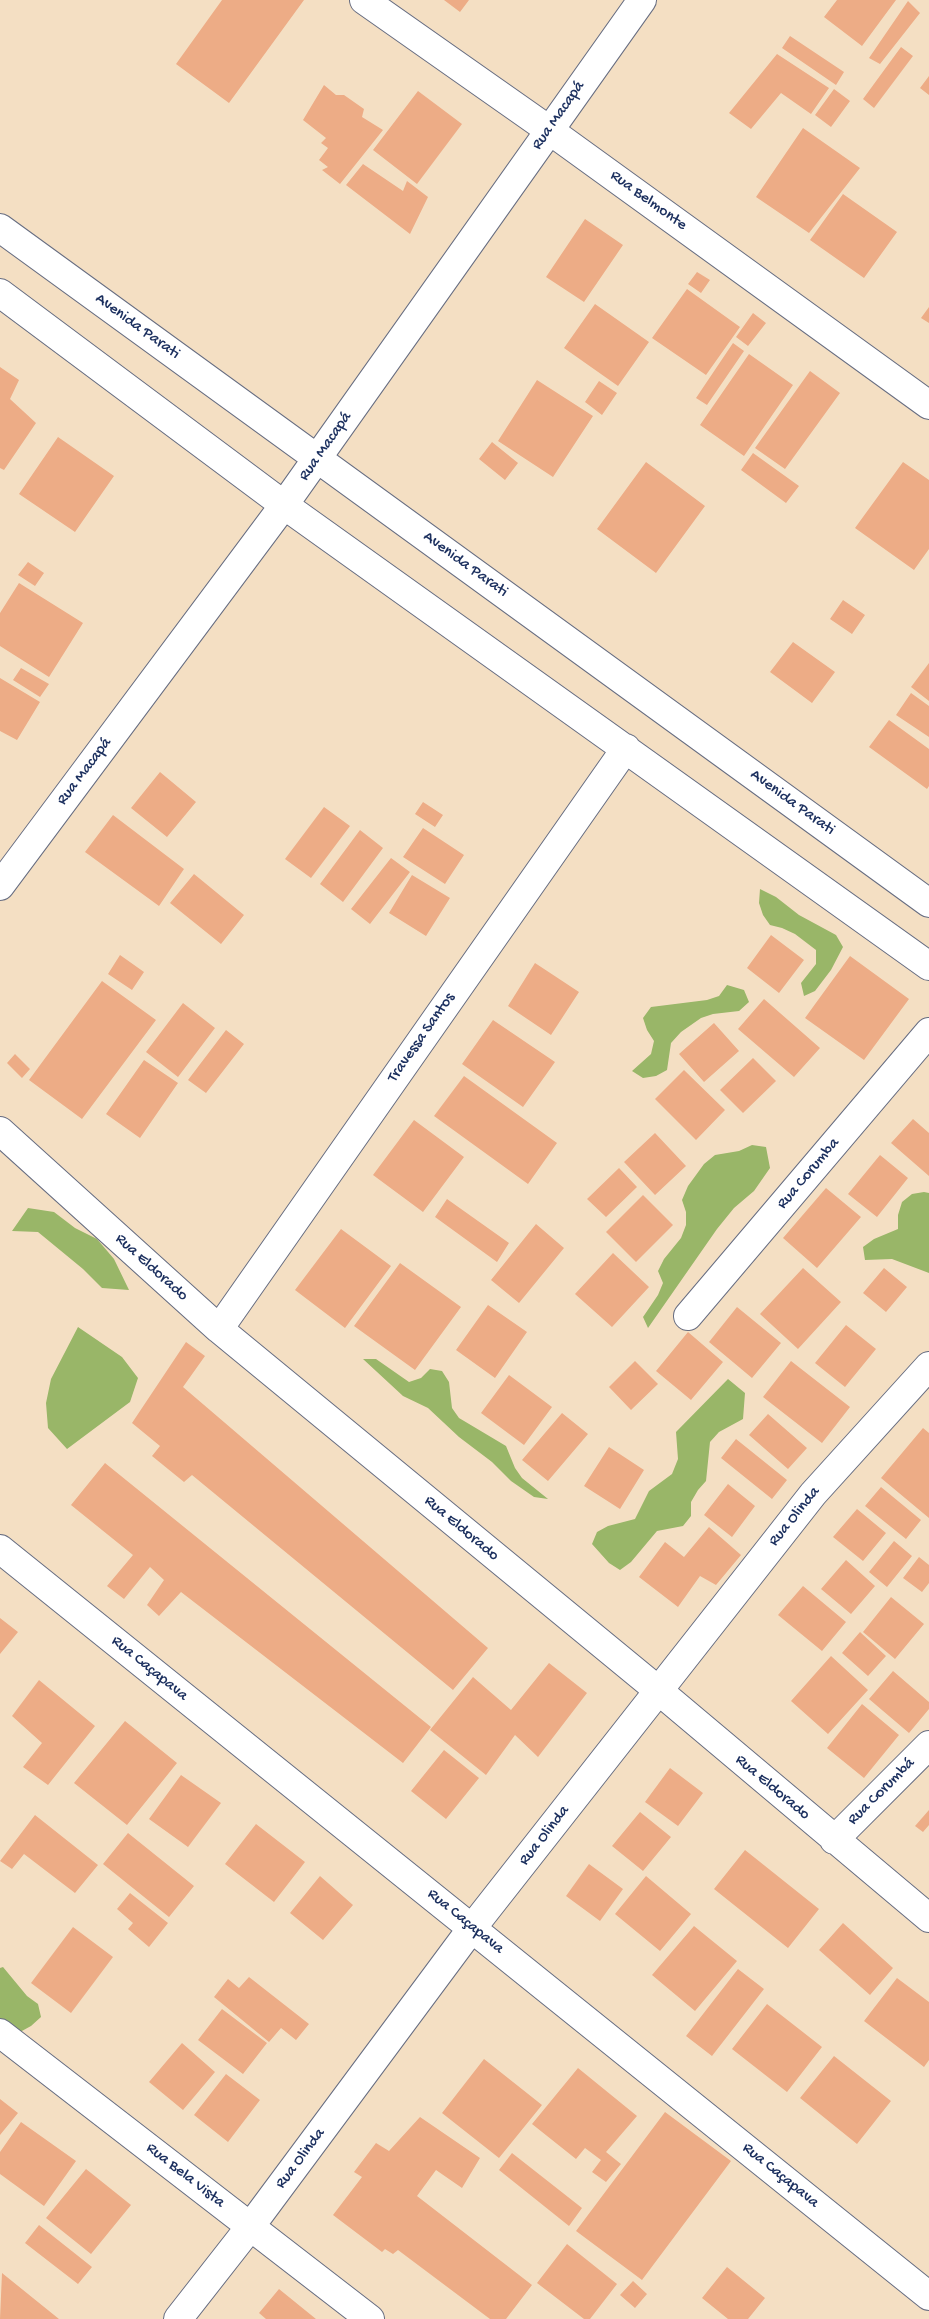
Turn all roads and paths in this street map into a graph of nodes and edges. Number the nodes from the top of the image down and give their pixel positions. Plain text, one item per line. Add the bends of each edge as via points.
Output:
1 (364, 0) edge
2 (642, 0) edge
3 (549, 130) junction
4 (0, 228) edge
5 (0, 293) edge
6 (929, 405) edge
7 (318, 458) junction
8 (284, 505) junction
9 (626, 748) junction
10 (0, 886) edge
11 (929, 903) edge
12 (929, 966) edge
13 (929, 1032) edge
14 (0, 1131) edge
15 (688, 1316) dead end
16 (219, 1329) junction
17 (929, 1366) edge
18 (0, 1549) edge
19 (659, 1692) junction
20 (929, 1744) edge
21 (834, 1840) junction
22 (929, 1918) edge
23 (472, 1928) junction
24 (0, 2033) edge
25 (250, 2227) junction
26 (929, 2296) edge
27 (178, 2319) edge
28 (370, 2319) edge

1 - 3 street, Rua Belmonte
2 - 3 street, Rua Macapá
3 - 6 street, Rua Belmonte
3 - 7 street, Rua Macapá
4 - 7 street, Avenida Parati
5 - 8 street
7 - 8 street, Rua Macapá
7 - 11 street, Avenida Parati
8 - 9 street
8 - 10 street, Rua Macapá
9 - 12 street
9 - 16 street, Travessa Santos
13 - 15 street, Rua Corumba
14 - 16 street, Rua Eldorado
16 - 19 street, Rua Eldorado
17 - 19 street, Rua Olinda via 813,1494
18 - 23 street, Rua Caçapava
19 - 21 street, Rua Eldorado
19 - 23 street, Rua Olinda
20 - 21 street, Rua Corumbá
21 - 22 street, Rua Eldorado
23 - 25 street, Rua Olinda
23 - 26 street, Rua Caçapava
24 - 25 street, Rua Bela Vista
25 - 27 street, Rua Olinda
25 - 28 street, Rua Bela Vista

